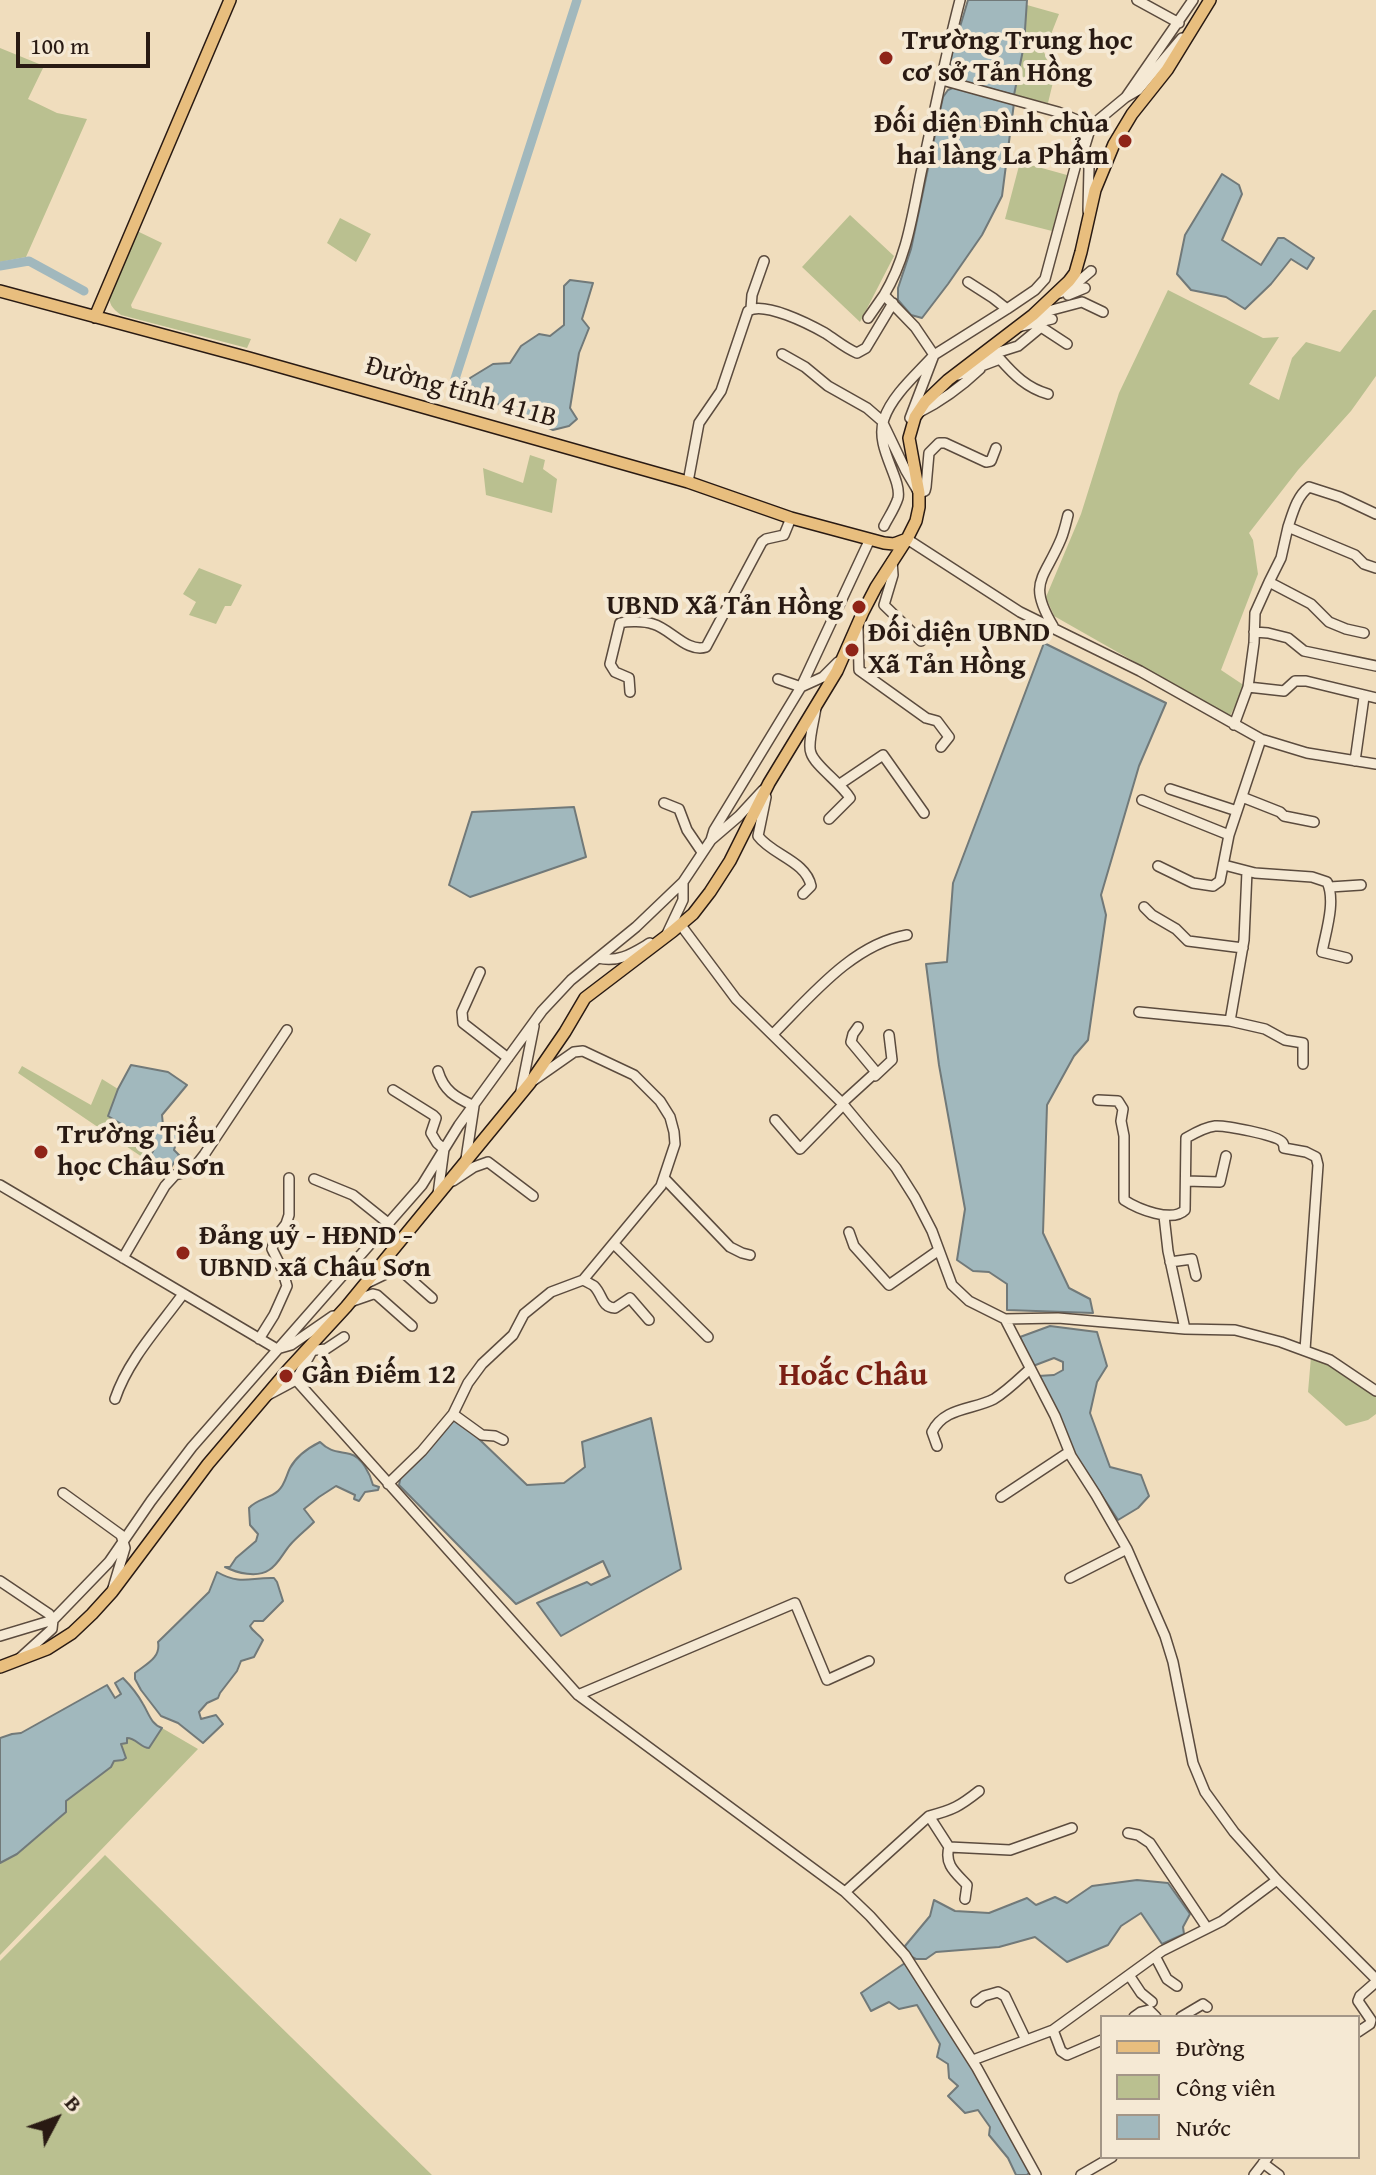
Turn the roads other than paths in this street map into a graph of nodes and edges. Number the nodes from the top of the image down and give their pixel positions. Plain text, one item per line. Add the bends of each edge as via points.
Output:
1 (230, 0) edge
2 (960, 0) edge
3 (1137, 0) edge
4 (1193, 0) edge
5 (1210, 0) edge
6 (1179, 23) junction
7 (1193, 27) junction
8 (942, 80) junction
9 (1126, 97) junction
10 (1091, 126) junction
11 (1084, 149) junction
12 (1087, 222) junction
13 (764, 261) dead end
14 (1091, 271) dead end
15 (968, 282) dead end
16 (1085, 288) dead end
17 (0, 291) edge
18 (884, 295) junction
19 (1053, 297) junction
20 (893, 303) junction
21 (751, 308) junction
22 (1007, 309) junction
23 (1103, 312) dead end
24 (1033, 315) junction
25 (95, 317) junction
26 (868, 318) dead end
27 (1052, 319) dead end
28 (1017, 327) junction
29 (1067, 344) dead end
30 (782, 354) dead end
31 (934, 355) junction
32 (973, 360) junction
33 (987, 364) junction
34 (951, 377) junction
35 (1048, 394) dead end
36 (918, 413) junction
37 (882, 421) junction
38 (910, 430) junction
39 (996, 448) dead end
40 (688, 482) junction
41 (919, 493) junction
42 (1376, 514) edge
43 (1068, 515) dead end
44 (791, 518) junction
45 (884, 526) dead end
46 (1288, 527) junction
47 (870, 539) junction
48 (907, 539) junction
49 (892, 561) junction
50 (1376, 568) edge
51 (1269, 582) junction
52 (857, 625) junction
53 (1054, 629) junction
54 (1254, 632) junction
55 (1364, 633) dead end
56 (921, 641) dead end
57 (846, 653) junction
58 (1376, 666) edge
59 (778, 679) dead end
60 (801, 687) junction
61 (1248, 687) junction
62 (630, 692) dead end
63 (1364, 697) junction
64 (1376, 698) edge
65 (816, 705) junction
66 (1234, 725) junction
67 (1261, 739) junction
68 (941, 747) dead end
69 (1355, 761) junction
70 (1376, 764) edge
71 (769, 783) junction
72 (840, 784) junction
73 (1170, 789) dead end
74 (1242, 797) junction
75 (1142, 800) dead end
76 (664, 803) dead end
77 (1237, 811) junction
78 (924, 813) dead end
79 (829, 819) dead end
80 (1314, 822) dead end
81 (1229, 835) junction
82 (711, 840) junction
83 (702, 852) junction
84 (1224, 865) junction
85 (1158, 866) dead end
86 (1247, 871) junction
87 (683, 882) junction
88 (1361, 885) dead end
89 (1330, 887) junction
90 (803, 894) dead end
91 (1144, 907) dead end
92 (680, 924) junction
93 (907, 935) dead end
94 (662, 939) junction
95 (1243, 948) junction
96 (598, 958) junction
97 (1347, 958) dead end
98 (480, 972) dead end
99 (1139, 1012) dead end
100 (1230, 1021) junction
101 (534, 1022) junction
102 (858, 1027) dead end
103 (287, 1030) dead end
104 (773, 1034) junction
105 (889, 1035) dead end
106 (508, 1058) junction
107 (1303, 1064) dead end
108 (438, 1071) dead end
109 (874, 1076) junction
110 (526, 1087) junction
111 (393, 1090) dead end
112 (1098, 1100) dead end
113 (842, 1104) junction
114 (474, 1106) junction
115 (775, 1120) dead end
116 (444, 1149) junction
117 (1226, 1156) dead end
118 (466, 1159) junction
119 (289, 1178) dead end
120 (664, 1178) junction
121 (314, 1179) dead end
122 (1186, 1181) junction
123 (0, 1185) edge
124 (441, 1190) junction
125 (533, 1196) dead end
126 (1164, 1216) junction
127 (388, 1223) junction
128 (849, 1232) dead end
129 (614, 1244) junction
130 (939, 1250) junction
131 (750, 1255) dead end
132 (123, 1258) junction
133 (1170, 1262) junction
134 (1196, 1276) dead end
135 (583, 1280) junction
136 (364, 1285) junction
137 (183, 1294) junction
138 (432, 1298) dead end
139 (348, 1305) junction
140 (1005, 1319) junction
141 (649, 1320) dead end
142 (412, 1326) dead end
143 (1185, 1329) junction
144 (344, 1337) dead end
145 (708, 1337) dead end
146 (259, 1339) junction
147 (277, 1349) junction
148 (1305, 1350) junction
149 (308, 1351) junction
150 (1030, 1369) junction
151 (296, 1380) junction
152 (1376, 1391) edge
153 (265, 1396) junction
154 (115, 1399) dead end
155 (453, 1414) junction
156 (503, 1440) dead end
157 (937, 1446) dead end
158 (1069, 1452) junction
159 (388, 1484) junction
160 (63, 1493) dead end
161 (1001, 1497) dead end
162 (123, 1541) junction
163 (1127, 1549) junction
164 (1070, 1578) dead end
165 (0, 1581) edge
166 (112, 1592) junction
167 (53, 1620) junction
168 (0, 1636) edge
169 (869, 1661) dead end
170 (14, 1663) junction
171 (0, 1667) edge
172 (578, 1695) junction
173 (979, 1791) dead end
174 (929, 1816) junction
175 (1072, 1828) dead end
176 (1128, 1833) dead end
177 (949, 1847) junction
178 (1277, 1880) junction
179 (845, 1892) junction
180 (965, 1899) dead end
181 (1207, 1928) junction
182 (1155, 1956) junction
183 (1129, 1975) junction
184 (1376, 1981) edge
185 (1177, 1986) dead end
186 (976, 2002) dead end
187 (1152, 2002) dead end
188 (1207, 2007) dead end
189 (1137, 2015) edge
190 (1154, 2015) edge
191 (1184, 2015) edge
192 (1053, 2030) junction
193 (1360, 2031) edge
194 (1026, 2040) junction
195 (1100, 2041) edge
196 (973, 2060) junction
197 (1109, 2159) edge
198 (1266, 2160) edge
199 (1036, 2175) edge
200 (1081, 2175) edge
201 (1254, 2175) edge
202 (1279, 2175) edge

1 - 25 main road
2 - 8 street
3 - 6 street
4 - 6 street
5 - 7 main road
6 - 9 street
7 - 9 street
7 - 12 main road via 1114,144
8 - 10 street
8 - 18 street via 904,252
9 - 10 street
10 - 11 street
11 - 12 street via 1089,168
11 - 22 street via 1045,279
12 - 19 main road via 1075,273
13 - 21 street
14 - 19 street
15 - 22 street
16 - 19 street
17 - 25 main road, Đường tỉnh 411B
18 - 20 street
18 - 26 street
19 - 24 main road
20 - 21 street via 874,337 857,353 806,323
20 - 31 street
21 - 40 street via 721,391 699,423
22 - 31 street
23 - 24 street via 1082,302
24 - 28 main road
25 - 40 main road, Đường tỉnh 411B
27 - 28 street
28 - 32 main road
29 - 32 street via 1041,327 1018,346
30 - 37 street
31 - 37 street
31 - 38 street via 909,420
32 - 34 main road
33 - 34 street
33 - 35 street via 1000,359 1016,377
33 - 36 street
34 - 36 main road
36 - 38 main road
37 - 41 street
37 - 45 street via 884,451 898,490
38 - 41 main road
39 - 41 street via 988,463 939,443 929,453 928,479
40 - 44 main road, Đường tỉnh 411B
41 - 48 main road
42 - 46 street via 1309,487 1298,499
43 - 53 street via 1039,588
44 - 47 main road, Đường tỉnh 411B
44 - 62 street via 784,535 762,542 706,647 692,647 652,623 620,623 610,664 629,678
46 - 50 street
46 - 51 street
47 - 48 main road, Đường tỉnh 411B via 894,544
47 - 60 street
48 - 49 main road
48 - 53 street
49 - 52 main road
49 - 56 street via 884,605
51 - 54 street via 1256,608
51 - 55 street via 1306,601 1329,622
52 - 57 main road
52 - 68 street via 859,670 940,724 949,737
53 - 66 street
54 - 58 street via 1288,638 1304,651
54 - 61 street
57 - 60 street via 823,677
57 - 65 main road
59 - 60 street
60 - 82 street
61 - 63 street via 1284,691 1295,681 1306,681
61 - 66 street
63 - 64 street
63 - 69 street
65 - 71 main road
65 - 72 street via 810,751
66 - 67 street
67 - 69 street
67 - 74 street
69 - 70 street
71 - 82 street
71 - 90 street via 758,836 810,880
71 - 92 main road via 730,861
72 - 78 street via 883,755
72 - 79 street via 850,798
73 - 77 street
74 - 77 street
74 - 80 street via 1284,816
75 - 81 street
76 - 83 street via 679,809
77 - 81 street
81 - 84 street
82 - 83 street
83 - 87 street
84 - 85 street via 1222,879 1211,886
84 - 86 street
86 - 89 street via 1323,879
86 - 95 street
87 - 94 street via 683,900
87 - 96 street
88 - 89 street
89 - 97 street via 1322,952
91 - 95 street via 1188,941
92 - 94 main road
92 - 104 street via 736,999
93 - 104 street via 865,949
94 - 96 street via 623,958
94 - 110 main road via 585,998
95 - 100 street
96 - 101 street
98 - 106 street via 462,1012 463,1023
99 - 100 street
100 - 107 street via 1302,1042
101 - 106 street
101 - 110 street
102 - 109 street via 851,1042 874,1068
103 - 132 street via 197,1164 165,1186
104 - 113 street
105 - 109 street via 892,1060
106 - 114 street
108 - 114 street via 450,1093
109 - 113 street
110 - 118 main road
110 - 120 street via 574,1052 583,1051 634,1075 670,1117 675,1144
111 - 116 street via 434,1116 432,1136
112 - 126 street via 1118,1101 1123,1109 1124,1200
113 - 115 street via 800,1149
113 - 130 street via 896,1168
114 - 116 street
114 - 118 street
116 - 124 street
116 - 127 street via 422,1185
117 - 122 street via 1220,1182
118 - 124 main road
119 - 146 street via 289,1215 272,1249 287,1286
120 - 129 street
120 - 131 street via 730,1247
121 - 127 street via 353,1195
122 - 126 street via 1185,1210 1179,1216
122 - 148 street via 1187,1137 1213,1126 1263,1134 1282,1141 1284,1148 1316,1157
123 - 132 street
124 - 125 street via 488,1162
124 - 136 main road
126 - 133 street
127 - 147 street
128 - 130 street via 854,1246 889,1285
129 - 135 street
129 - 145 street
130 - 140 street via 952,1285 969,1301
132 - 137 street
133 - 134 street via 1192,1259
133 - 143 street
135 - 141 street via 608,1307 630,1298
135 - 155 street via 551,1292 524,1314 513,1335 468,1383
136 - 138 street via 398,1268
136 - 139 main road
137 - 146 street
137 - 154 street via 135,1358
139 - 142 street via 377,1295
139 - 147 street
139 - 149 main road
140 - 143 street
140 - 150 street
143 - 148 street via 1235,1330
144 - 149 street via 326,1349
146 - 147 street
147 - 162 street via 192,1447
148 - 152 street
149 - 151 street
149 - 153 main road
150 - 157 street via 990,1401 938,1422 932,1432
150 - 158 street
151 - 153 street
151 - 159 street
153 - 166 main road
155 - 156 street via 482,1435
155 - 159 street
158 - 161 street
158 - 163 street
159 - 172 street
160 - 162 street
162 - 166 street
162 - 167 street
163 - 164 street
163 - 178 street via 1165,1636 1193,1763 1205,1792
165 - 167 street
166 - 170 main road via 72,1633
167 - 168 street
167 - 170 street via 52,1629
169 - 172 street via 827,1680 795,1603
170 - 171 main road
172 - 179 street
173 - 174 street via 956,1808
174 - 177 street
174 - 179 street
175 - 177 street via 1010,1850
176 - 181 street via 1150,1843
177 - 180 street via 952,1871 967,1885
178 - 181 street
178 - 184 street
179 - 196 street via 905,1955
181 - 182 street
182 - 183 street
182 - 185 street
183 - 187 street
183 - 192 street
184 - 193 street via 1358,2001 1371,2020
186 - 194 street via 998,1992 1005,1996
188 - 191 street via 1203,2004
189 - 190 street via 1149,2010
192 - 194 street
192 - 195 street via 1063,2054
194 - 196 street
196 - 199 street
197 - 200 street
198 - 201 street
198 - 202 street

